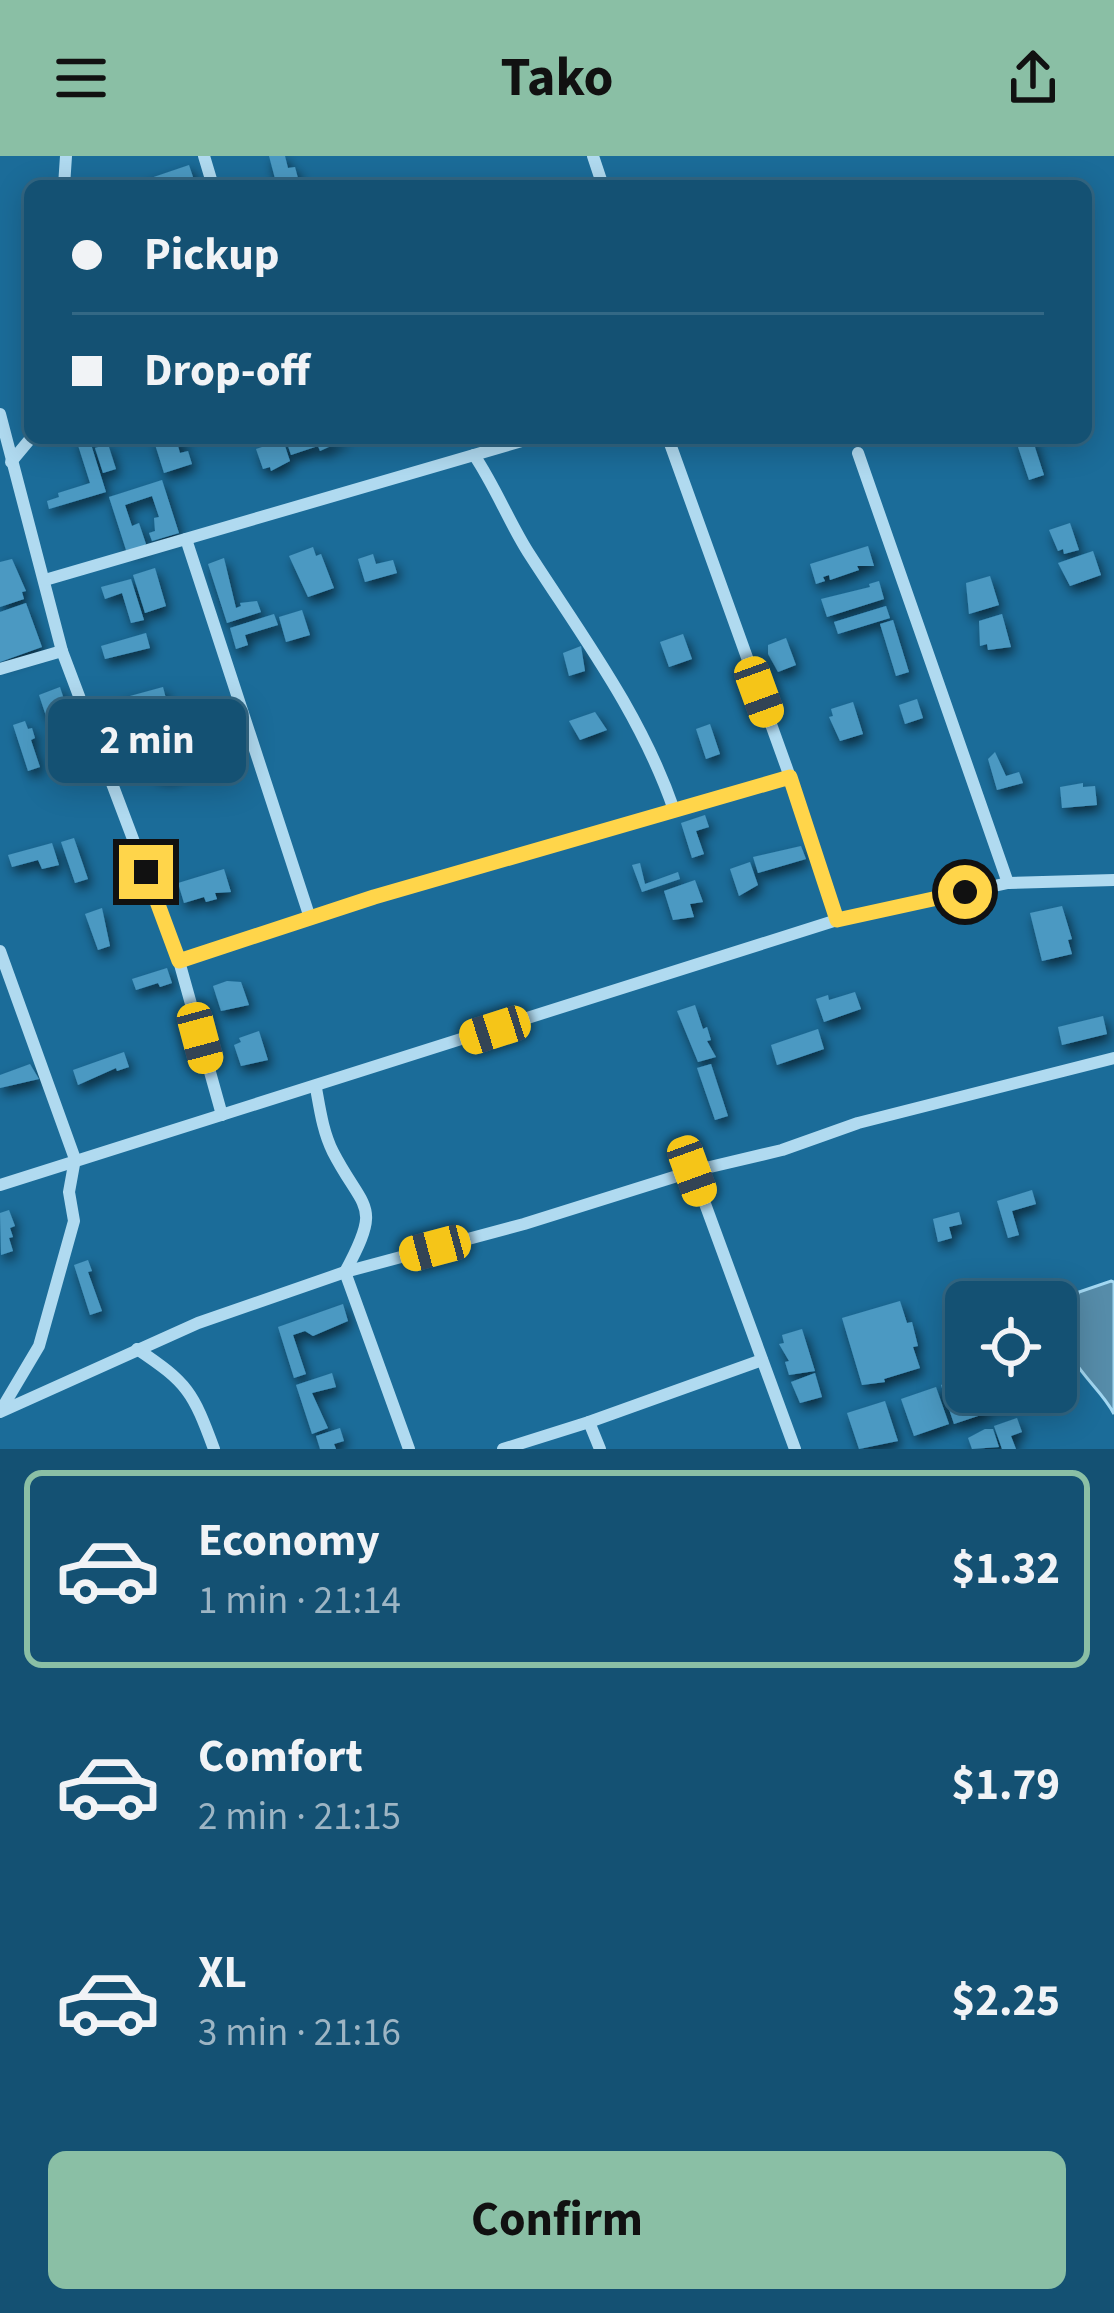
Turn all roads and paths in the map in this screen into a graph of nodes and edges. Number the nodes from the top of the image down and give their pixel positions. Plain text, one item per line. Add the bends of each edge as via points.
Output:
1 (0, 415) edge
2 (26, 444) edge
3 (512, 444) edge
4 (670, 444) edge
5 (858, 453) dead end
6 (474, 455) junction
7 (11, 462) junction
8 (186, 539) junction
9 (45, 580) junction
10 (62, 651) junction
11 (0, 669) edge
12 (790, 777) junction
13 (674, 810) junction
14 (1114, 880) edge
15 (1008, 883) junction
16 (310, 918) junction
17 (837, 920) junction
18 (0, 951) edge
19 (179, 961) junction
20 (3, 973) edge
21 (1114, 1058) edge
22 (316, 1088) junction
23 (222, 1115) junction
24 (75, 1160) junction
25 (692, 1171) junction
26 (0, 1185) edge
27 (345, 1272) junction
28 (137, 1349) junction
29 (762, 1360) junction
30 (0, 1411) edge
31 (590, 1423) junction
32 (214, 1449) edge
33 (409, 1449) edge
34 (503, 1449) edge
35 (600, 1449) edge
36 (795, 1449) edge

1 - 7 street
2 - 7 street
3 - 6 street
4 - 12 street
5 - 15 street
6 - 8 street
6 - 13 street via 633,716
7 - 9 street
8 - 9 street
8 - 16 street
9 - 10 street
10 - 11 street
10 - 19 street
12 - 13 street
12 - 17 street
13 - 16 street
14 - 15 street
15 - 17 street
16 - 19 street
17 - 22 street
18 - 20 street
19 - 23 street
20 - 24 street
21 - 25 street
22 - 23 street
22 - 27 street via 326,1137 366,1209
23 - 24 street
24 - 26 street
24 - 30 street via 74,1220 53,1300 39,1346
25 - 27 street
25 - 29 street
27 - 28 street
27 - 33 street
28 - 30 street
28 - 32 street via 179,1377
29 - 31 street
29 - 36 street
31 - 34 street
31 - 35 street

